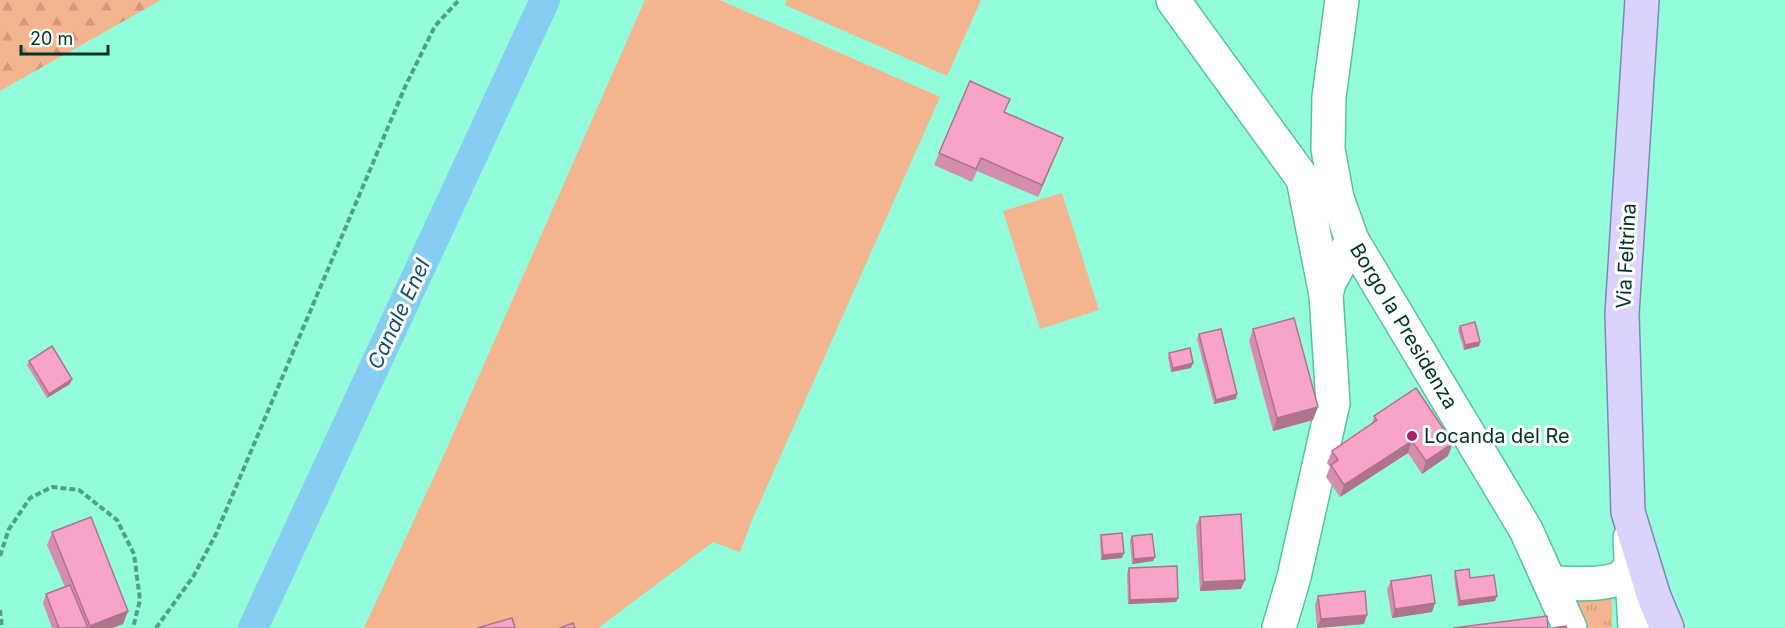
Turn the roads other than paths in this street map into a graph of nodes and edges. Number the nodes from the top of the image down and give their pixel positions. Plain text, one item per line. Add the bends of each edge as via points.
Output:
1 (1173, 0) edge
2 (1342, 0) edge
3 (1642, 0) edge
4 (1303, 179) junction
5 (1337, 198) junction
6 (1352, 240) junction
7 (1326, 295) junction
8 (1628, 512) junction
9 (1631, 564) junction
10 (1550, 583) junction
11 (1279, 628) edge
12 (1570, 628) edge
13 (1635, 628) edge
14 (1667, 628) edge

1 - 4 street
2 - 5 street, Borgo la Presidenza via 1329,98 1328,149
3 - 8 main road, Via Feltrina via 1622,314
4 - 5 street
4 - 7 street
5 - 6 street, Borgo la Presidenza
6 - 7 street
6 - 10 street, Borgo la Presidenza via 1526,530
7 - 11 street via 1333,403
8 - 9 street, Via Feltrina
8 - 14 main road, Via Feltrina
9 - 10 street via 1624,575 1610,581
9 - 13 street, Via Feltrina
10 - 12 street, Borgo la Presidenza

